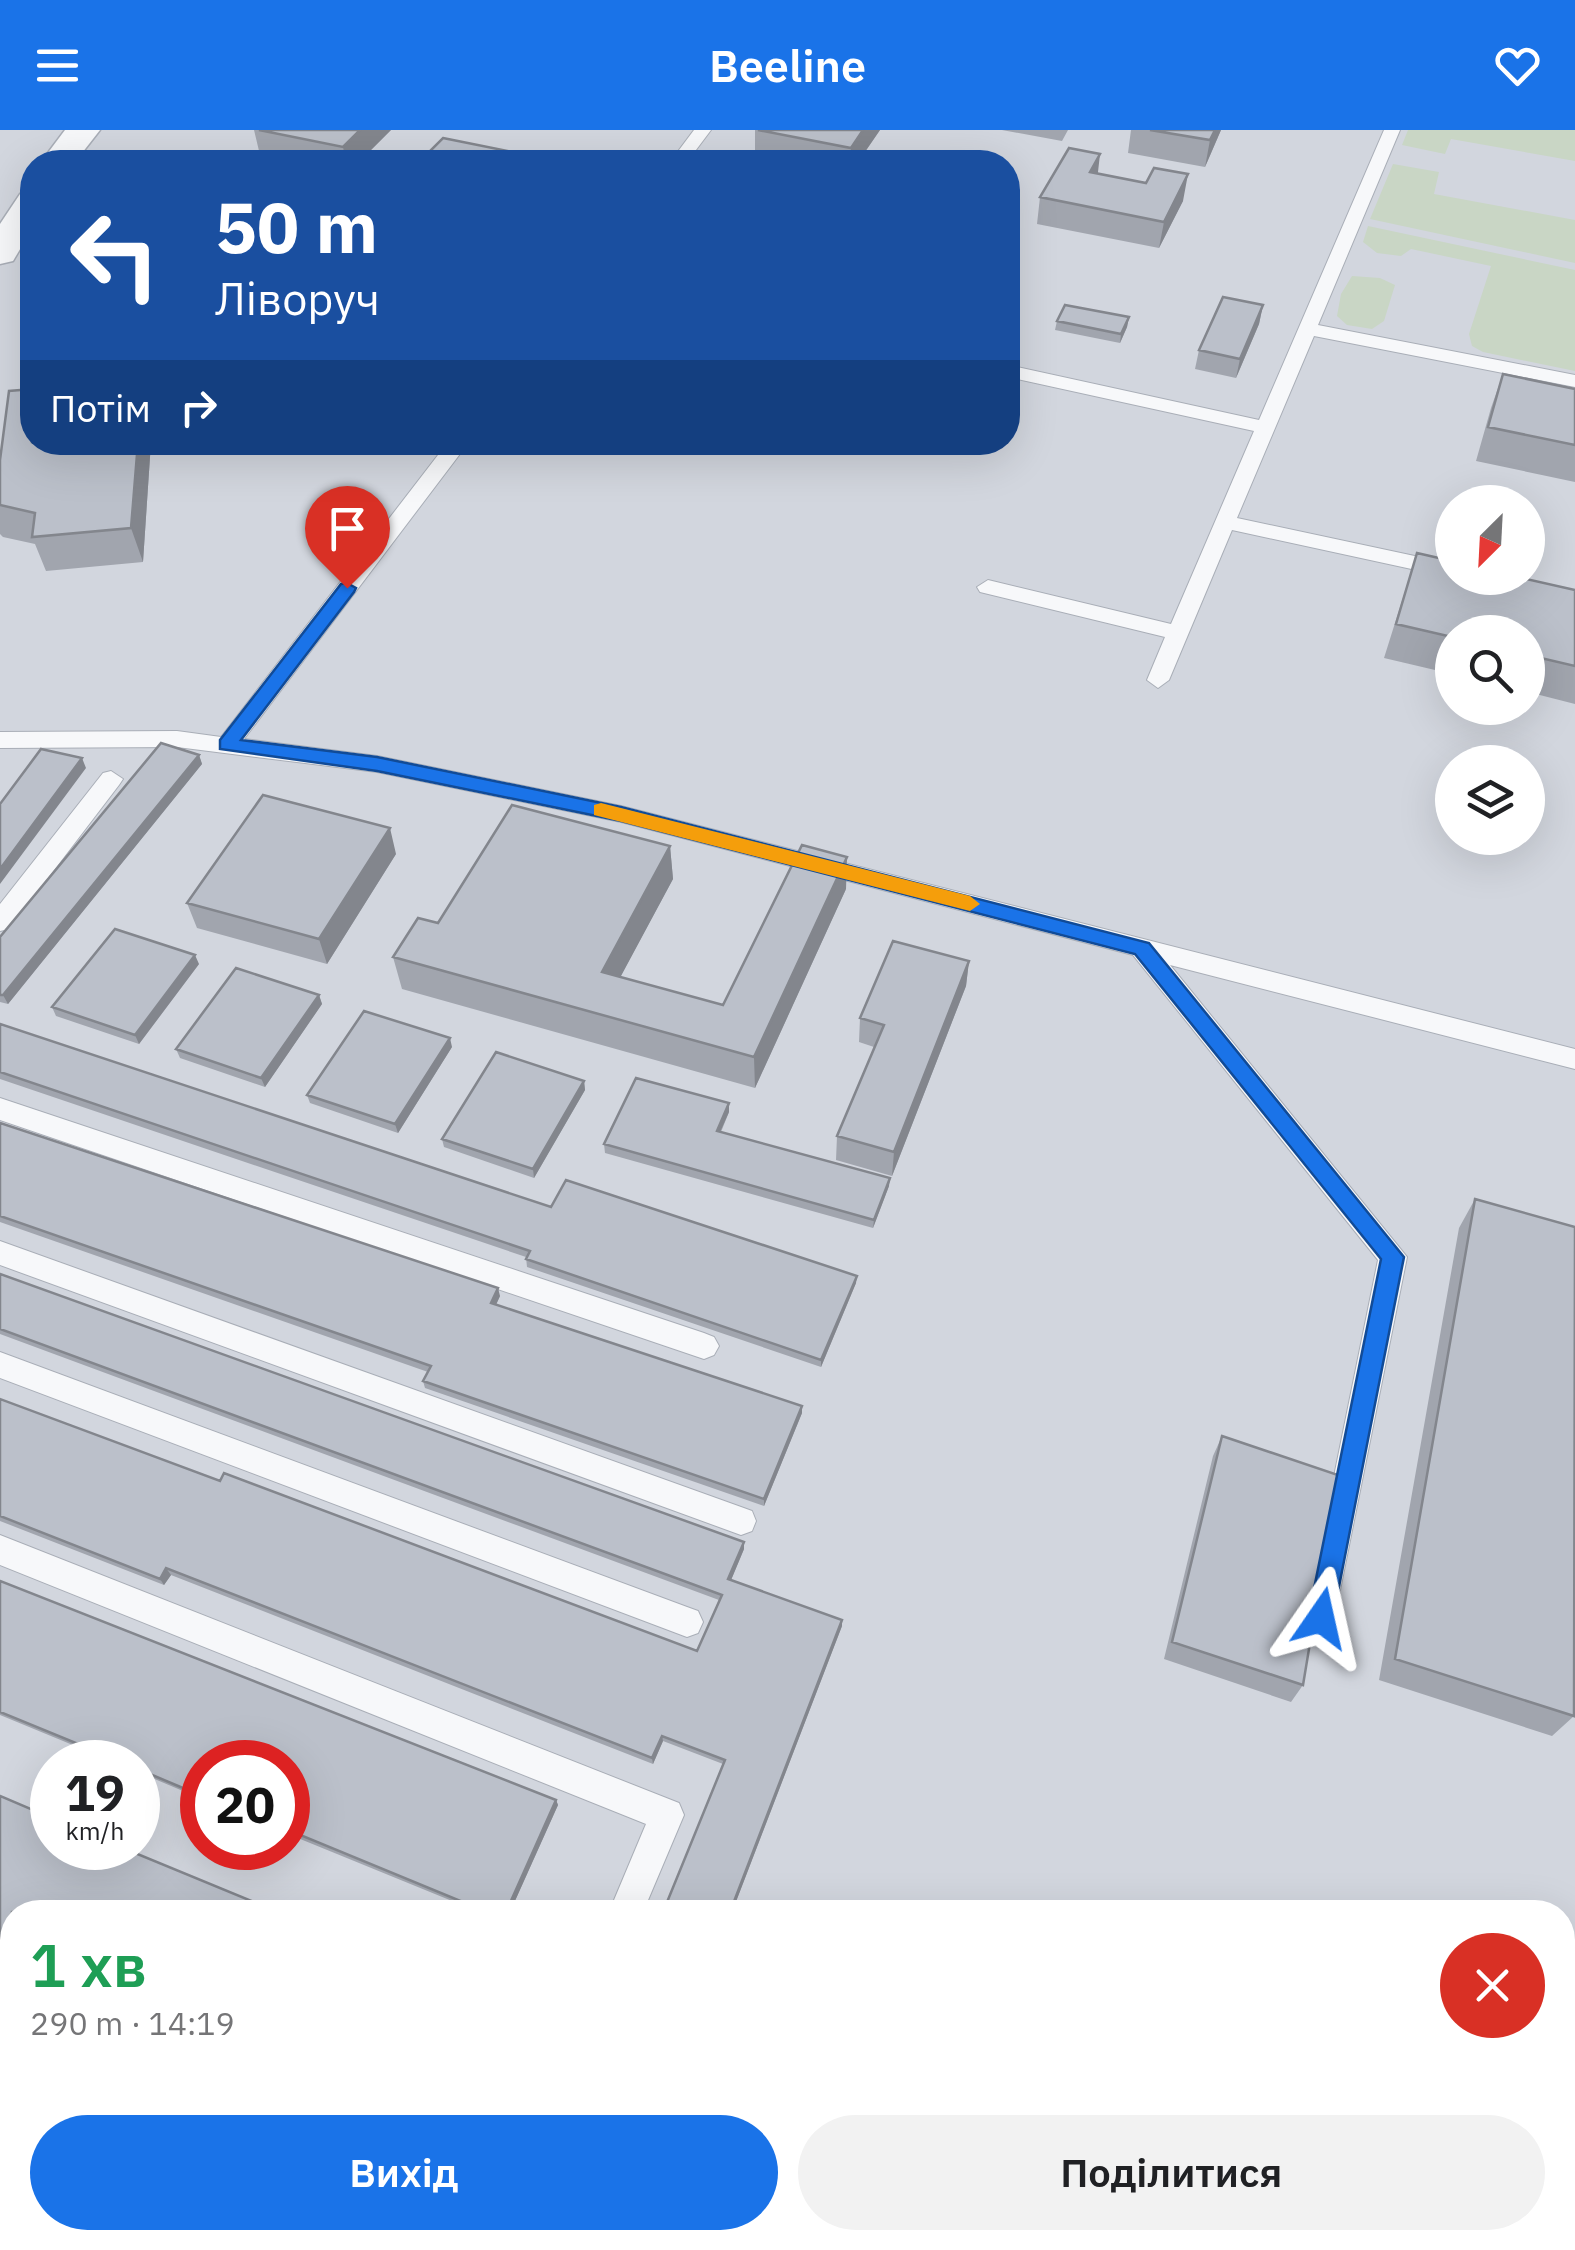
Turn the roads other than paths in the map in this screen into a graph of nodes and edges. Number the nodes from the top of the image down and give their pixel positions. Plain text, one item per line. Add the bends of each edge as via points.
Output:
1 (703, 130) edge
2 (1392, 130) edge
3 (687, 150) edge
4 (20, 220) edge
5 (0, 253) edge
6 (1309, 329) junction
7 (1020, 374) edge
8 (1575, 381) edge
9 (1267, 428) junction
10 (450, 455) edge
11 (1227, 522) junction
12 (1435, 567) edge
13 (988, 587) dead end
14 (1179, 633) junction
15 (1158, 680) dead end
16 (0, 740) edge
17 (227, 745) junction
18 (111, 780) dead end
19 (0, 922) edge
20 (1142, 948) junction
21 (1575, 1060) edge
22 (0, 1109) edge
23 (0, 1253) edge
24 (704, 1346) dead end
25 (0, 1365) edge
26 (741, 1521) dead end
27 (0, 1550) edge
28 (1321, 1618) edge
29 (686, 1622) dead end
30 (631, 1900) edge

1 - 3 lane
2 - 6 lane
4 - 5 street
6 - 8 lane
6 - 9 lane
7 - 9 lane
9 - 11 lane
10 - 17 lane
11 - 12 lane
11 - 14 lane
13 - 14 lane
14 - 15 lane
16 - 17 lane
17 - 20 lane via 377,764 621,814
18 - 19 lane
20 - 21 lane
20 - 28 lane via 1393,1257
22 - 24 lane
23 - 26 lane
25 - 29 lane
27 - 30 lane via 667,1815

